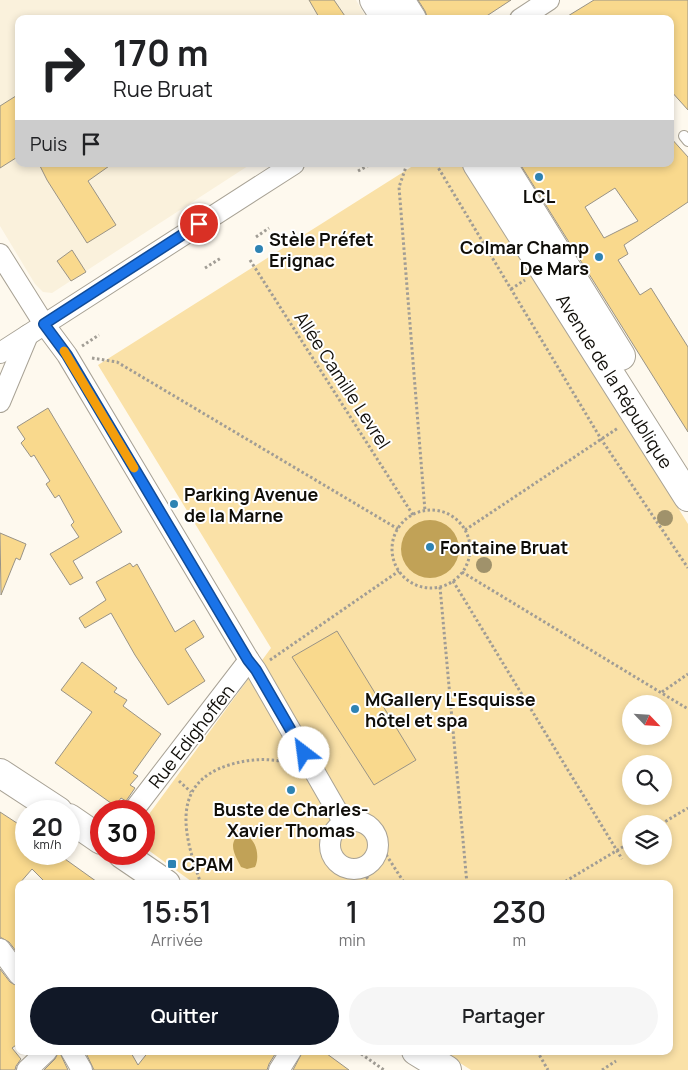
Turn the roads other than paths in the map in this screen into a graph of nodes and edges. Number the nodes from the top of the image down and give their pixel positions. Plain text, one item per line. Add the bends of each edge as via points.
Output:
1 (374, 0) edge
2 (400, 0) edge
3 (549, 0) edge
4 (383, 15) edge
5 (409, 15) edge
6 (526, 15) edge
7 (289, 167) edge
8 (479, 167) edge
9 (504, 167) edge
10 (0, 254) edge
11 (44, 324) junction
12 (28, 335) junction
13 (0, 353) edge
14 (0, 402) edge
15 (688, 463) edge
16 (688, 497) edge
17 (252, 665) junction
18 (0, 773) edge
19 (41, 800) edge
20 (142, 800) edge
21 (344, 823) junction
22 (138, 865) edge
23 (366, 876) edge
24 (160, 880) edge
25 (0, 949) edge
26 (15, 970) edge
27 (43, 1055) edge
28 (73, 1055) edge
29 (288, 1055) edge
30 (27, 1070) edge
31 (82, 1070) edge
32 (279, 1070) edge

1 - 4 main road
2 - 5 main road
3 - 6 street
7 - 11 street
8 - 16 main road, Avenue de la République
9 - 15 main road, Avenue de la République
10 - 11 street
11 - 12 street
11 - 17 street via 67,355
12 - 13 street
12 - 14 street
17 - 20 street, Rue Edighoffen
17 - 21 street
18 - 19 main road
21 - 23 street via 330,841 333,857 345,868
21 - 23 street via 359,821 376,835 378,849
22 - 24 main road
25 - 26 street
27 - 30 street
28 - 31 street
29 - 32 street

